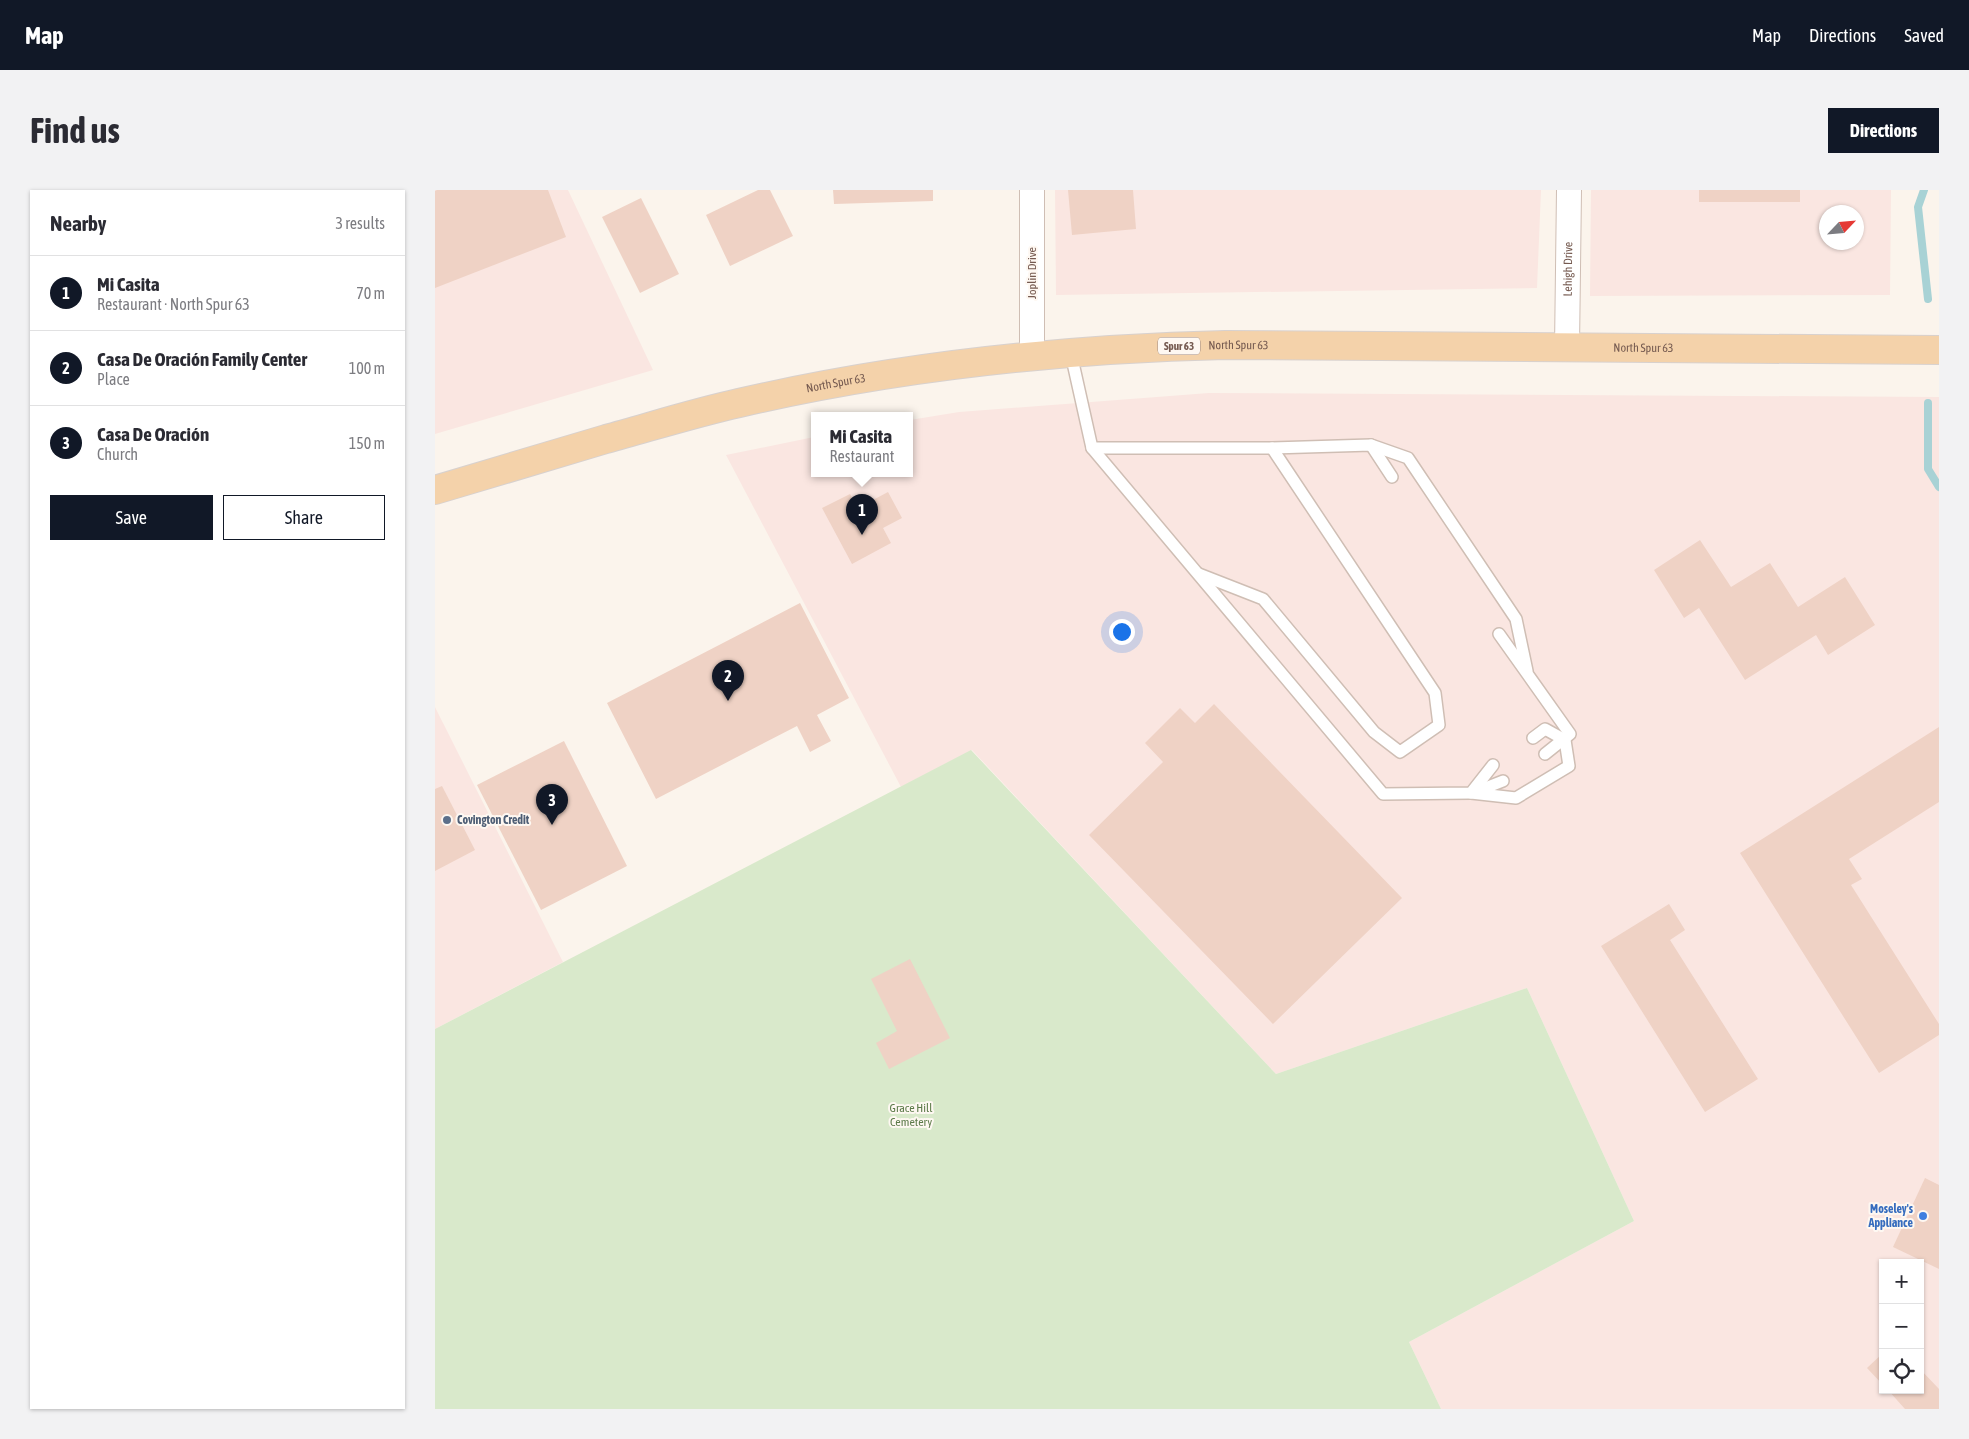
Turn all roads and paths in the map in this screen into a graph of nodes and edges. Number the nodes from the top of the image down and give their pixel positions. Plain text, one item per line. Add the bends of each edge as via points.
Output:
1 (1032, 190) edge
2 (1569, 190) edge
3 (1567, 348) junction
4 (1939, 350) edge
5 (1071, 354) junction
6 (1031, 356) junction
7 (1371, 445) junction
8 (1092, 448) junction
9 (1272, 448) junction
10 (1392, 477) dead end
11 (435, 490) edge
12 (1198, 574) junction
13 (1499, 634) dead end
14 (1527, 671) junction
15 (1533, 738) dead end
16 (1565, 740) junction
17 (1545, 754) dead end
18 (1493, 765) dead end
19 (1503, 781) dead end
20 (1471, 793) junction

1 - 6 street, Joplin Drive
2 - 3 street, Lehigh Drive
3 - 4 main road, North Spur 63 / Spur 63
3 - 5 main road, North Spur 63 / Spur 63 via 1225,345
5 - 6 main road, North Spur 63 / Spur 63
5 - 8 lane
6 - 11 main road, North Spur 63 / Spur 63 via 877,375 737,403
7 - 9 lane
7 - 10 lane
7 - 14 lane via 1408,458 1516,619
8 - 9 lane
8 - 12 lane
9 - 12 lane via 1435,693 1439,725 1400,752 1373,732 1263,599
12 - 20 lane via 1383,794
13 - 14 lane
14 - 16 lane via 1570,734
15 - 16 lane via 1545,729
16 - 17 lane
16 - 20 lane via 1569,766 1516,798
18 - 20 lane
19 - 20 lane

